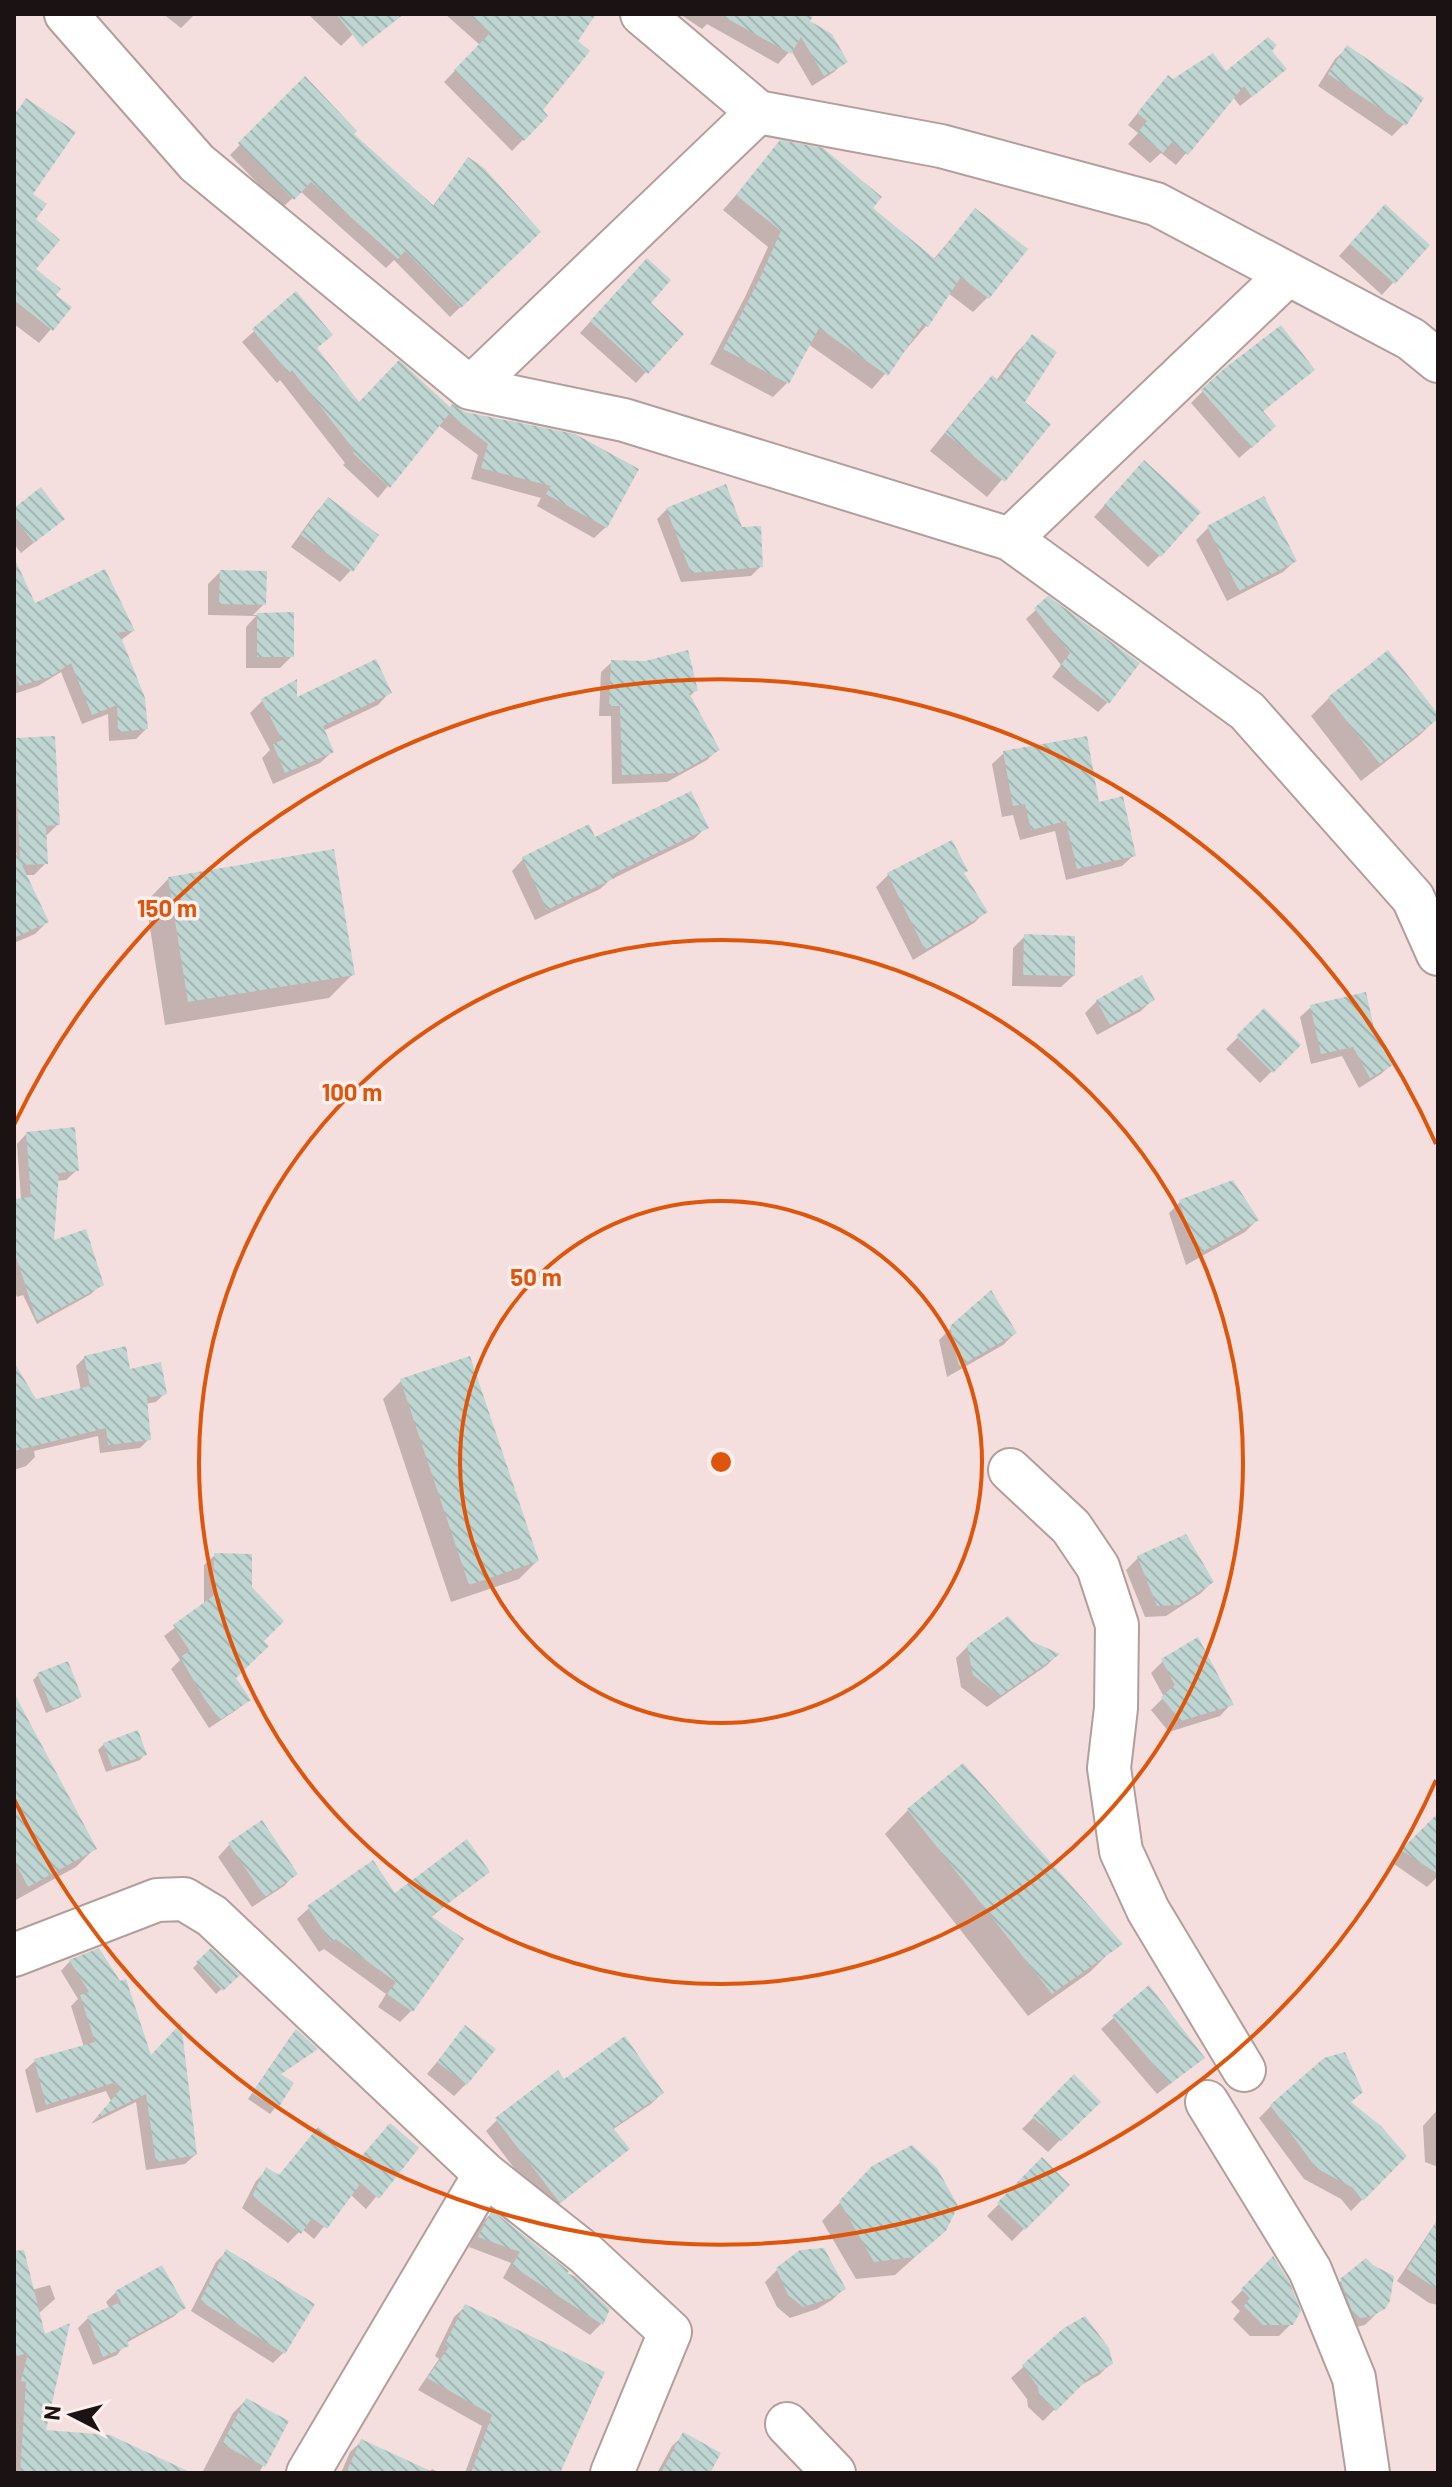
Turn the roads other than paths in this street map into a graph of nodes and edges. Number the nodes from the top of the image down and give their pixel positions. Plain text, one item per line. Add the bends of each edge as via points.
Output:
1 (642, 14) edge
2 (70, 15) edge
3 (758, 112) junction
4 (1288, 274) junction
5 (1438, 361) edge
6 (470, 388) junction
7 (1010, 539) junction
8 (1425, 887) edge
9 (1438, 954) edge
10 (1010, 1470) dead end
11 (14, 1955) edge
12 (1244, 2070) dead end
13 (1207, 2102) dead end
14 (485, 2174) junction
15 (787, 2424) dead end
16 (308, 2473) edge
17 (612, 2473) edge
18 (834, 2473) edge
19 (1368, 2473) edge

1 - 3 street
2 - 6 street via 197,163
3 - 4 street via 941,146 1156,204
3 - 6 street
4 - 5 street via 1411,339
4 - 7 street
6 - 7 street via 624,420
7 - 8 street via 1247,711
8 - 9 street
10 - 12 street via 1071,1527 1098,1567 1117,1625 1109,1768 1121,1851 1148,1910
11 - 14 street via 157,1900 184,1899 212,1916
13 - 19 street via 1310,2270 1354,2378
14 - 16 street
14 - 17 street via 586,2254 670,2332
15 - 18 street

